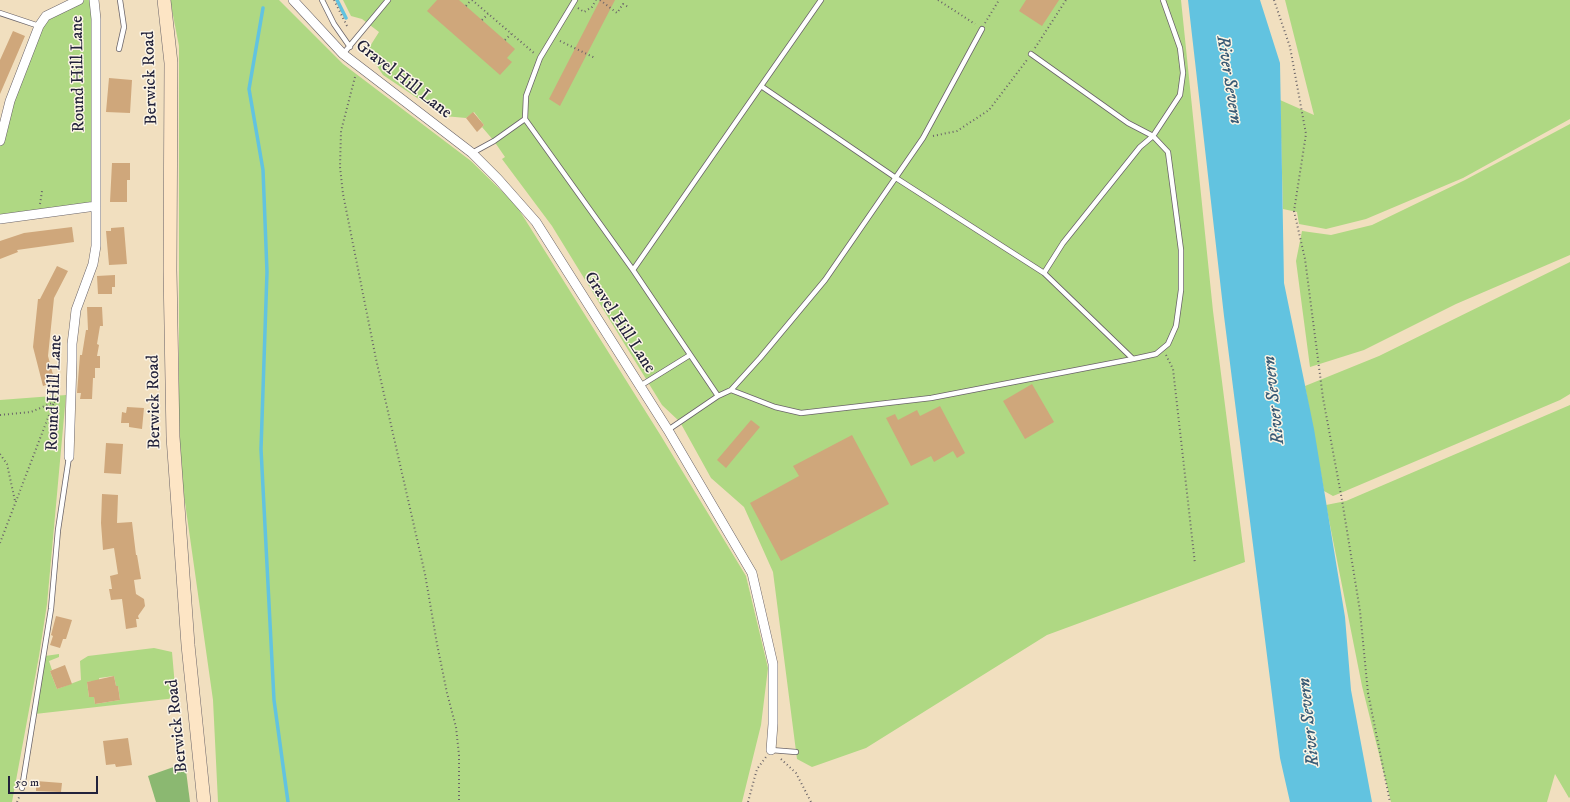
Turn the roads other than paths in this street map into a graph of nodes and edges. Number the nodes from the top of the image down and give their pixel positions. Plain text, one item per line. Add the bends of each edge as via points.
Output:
1 (80, 0) edge
2 (94, 0) edge
3 (120, 0) edge
4 (164, 0) edge
5 (293, 0) edge
6 (322, 0) edge
7 (388, 0) edge
8 (821, 0) edge
9 (1162, 0) edge
10 (573, 2) edge
11 (0, 13) edge
12 (39, 26) junction
13 (982, 29) road end
14 (119, 49) dead end
15 (347, 50) junction
16 (1031, 54) road end
17 (761, 86) junction
18 (525, 119) junction
19 (1153, 136) junction
20 (0, 141) edge
21 (472, 153) junction
22 (896, 178) junction
23 (96, 206) junction
24 (0, 220) edge
25 (633, 270) junction
26 (1044, 273) junction
27 (690, 355) junction
28 (1133, 359) junction
29 (640, 386) junction
30 (731, 390) junction
31 (718, 396) junction
32 (668, 430) junction
33 (69, 457) joint
34 (771, 750) joint
35 (796, 752) dead end
36 (22, 788) dead end
37 (204, 802) edge

1 - 12 street via 46,16
2 - 23 street, Round Hill Lane
3 - 14 lane via 124,27
4 - 37 main road, Berwick Road via 171,63 170,270 173,437 188,644
5 - 15 street, Gravel Hill Lane
6 - 15 lane
7 - 15 lane
8 - 17 lane
9 - 19 lane via 1180,48 1183,73 1180,95
10 - 18 lane via 540,58 526,96
11 - 12 lane
12 - 20 street via 10,101
13 - 22 lane via 923,138
15 - 21 street, Gravel Hill Lane via 360,67
16 - 19 lane via 1128,123
17 - 22 lane
17 - 25 lane
18 - 21 lane
18 - 25 lane
19 - 26 lane via 1140,147 1064,243
19 - 28 lane via 1168,152 1181,250 1182,290 1176,326 1168,344 1156,354
21 - 29 street, Gravel Hill Lane via 536,222
22 - 26 lane
22 - 30 lane via 825,280
23 - 24 street
23 - 33 street, Round Hill Lane via 96,246 93,264 81,295 72,344
25 - 27 lane
26 - 28 lane
27 - 29 lane
27 - 31 lane
28 - 30 lane via 931,398 801,413 775,407
29 - 32 street, Gravel Hill Lane
30 - 31 lane
31 - 32 lane
32 - 34 street, Gravel Hill Lane via 752,573 772,664
33 - 36 lane, Round Hill Lane via 58,530 51,609
34 - 35 lane

